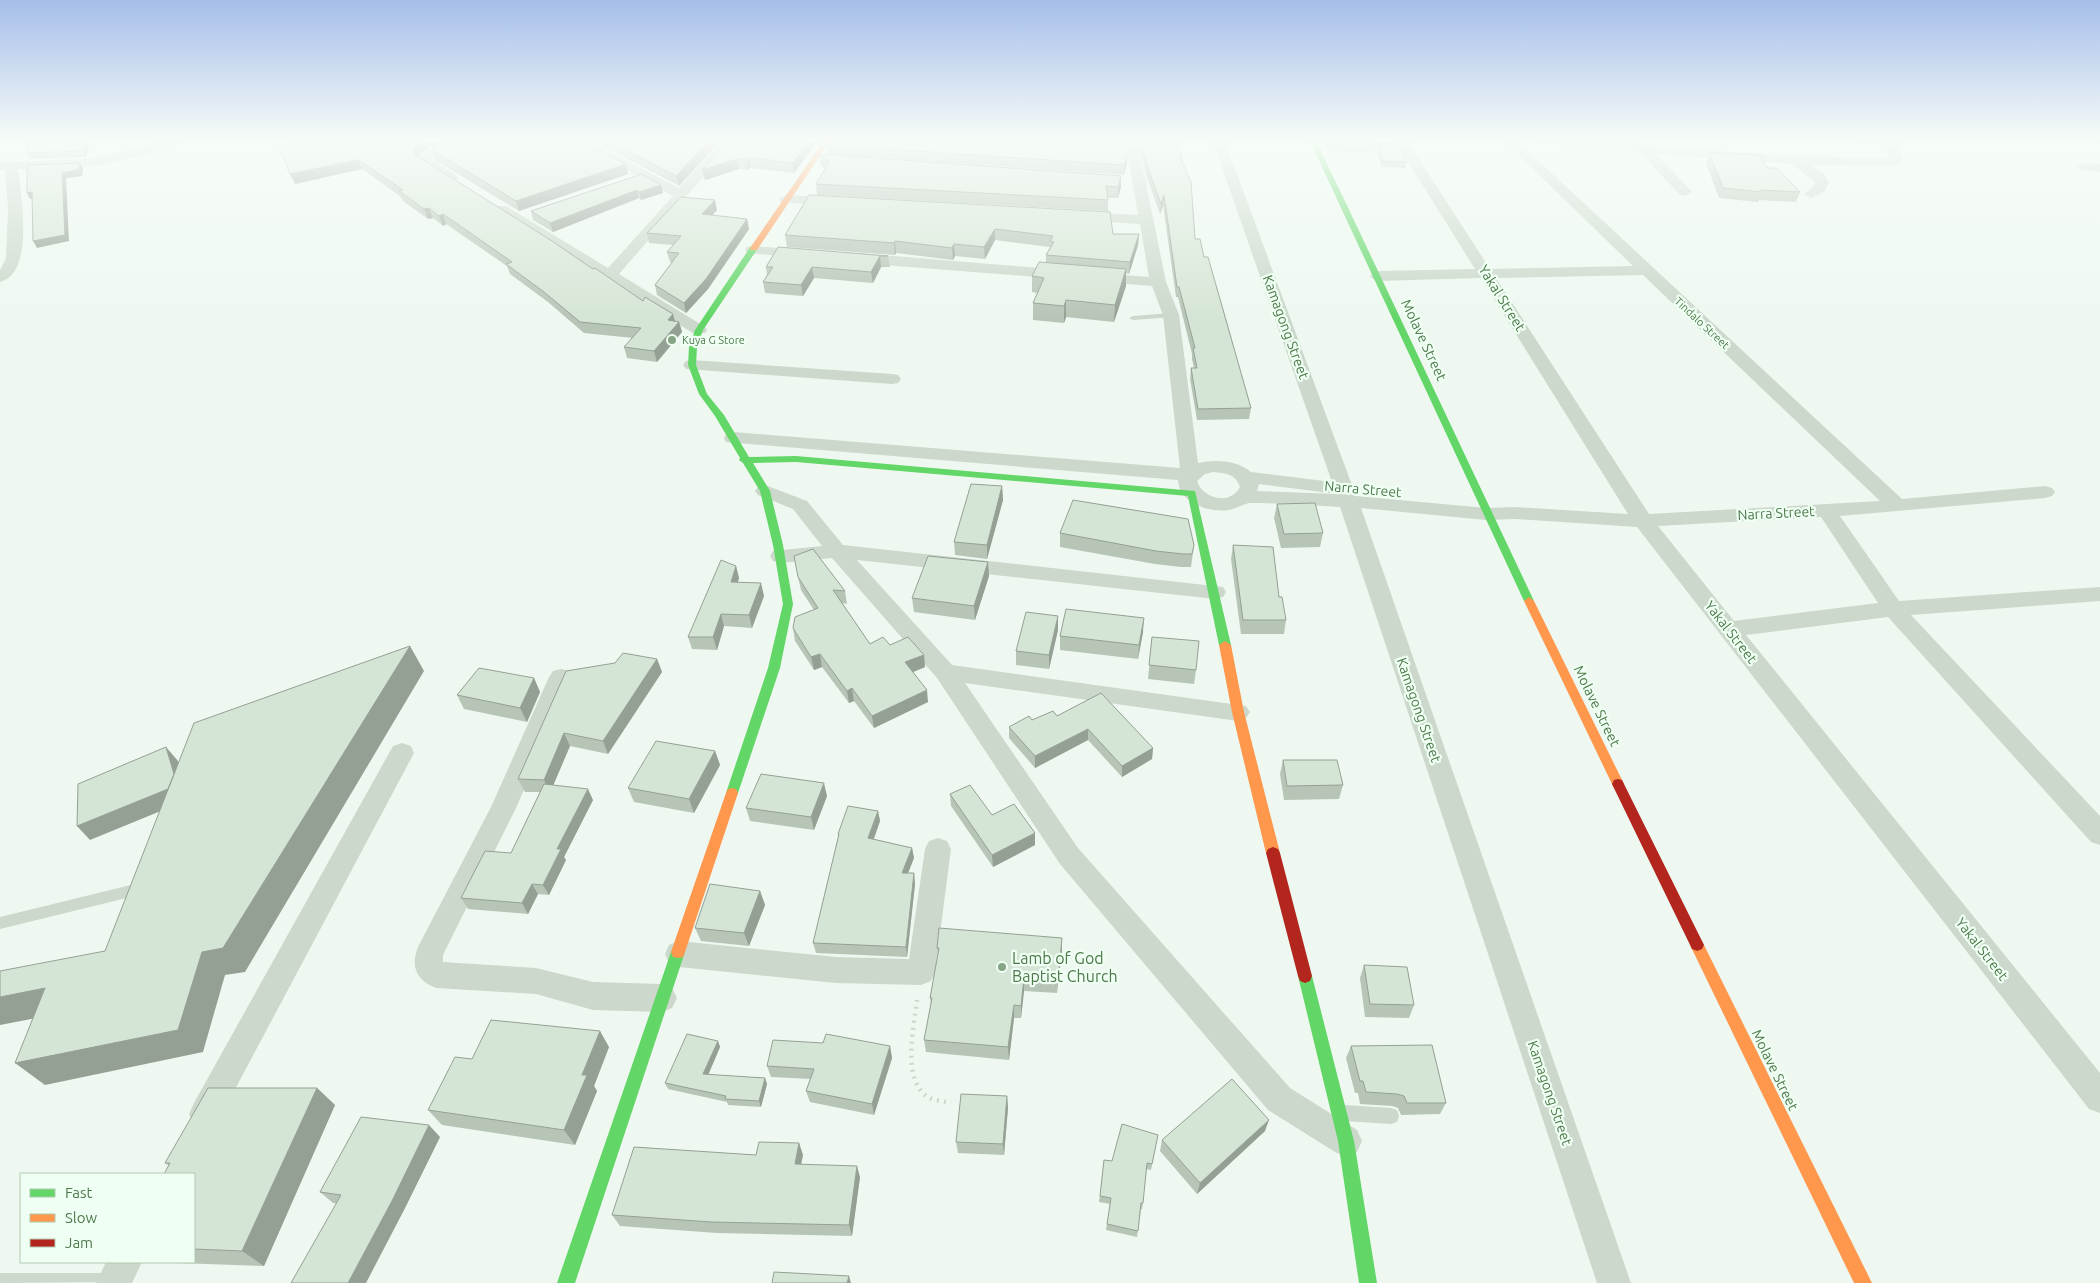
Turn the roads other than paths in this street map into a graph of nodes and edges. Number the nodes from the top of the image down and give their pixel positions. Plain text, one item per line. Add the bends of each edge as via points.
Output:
1 (13, 199) edge
2 (679, 199) edge
3 (786, 199) joint
4 (1139, 199) edge
5 (1240, 199) edge
6 (1341, 199) edge
7 (1439, 199) edge
8 (1571, 199) edge
9 (492, 203) edge
10 (854, 203) edge
11 (15, 209) junction
12 (0, 212) edge
13 (536, 212) edge
14 (1068, 215) edge
15 (517, 219) junction
16 (1146, 220) junction
17 (752, 250) junction
18 (821, 256) edge
19 (841, 257) edge
20 (1646, 270) junction
21 (1487, 273) junction
22 (609, 276) junction
23 (1378, 276) junction
24 (0, 277) edge
25 (1158, 282) junction
26 (1171, 315) junction
27 (1133, 318) dead end
28 (699, 330) junction
29 (692, 365) junction
30 (892, 380) dead end
31 (733, 438) junction
32 (744, 460) junction
33 (1191, 484) junction
34 (1246, 487) junction
35 (765, 492) junction
36 (2045, 492) dead end
37 (1346, 495) junction
38 (1897, 506) junction
39 (1483, 507) junction
40 (1826, 510) junction
41 (1643, 521) junction
42 (837, 551) junction
43 (780, 556) junction
44 (1215, 592) junction
45 (2100, 594) edge
46 (1893, 609) junction
47 (1729, 629) junction
48 (945, 672) junction
49 (561, 677) edge
50 (1238, 712) junction
51 (402, 753) dead end
52 (2100, 834) edge
53 (938, 849) dead end
54 (139, 889) edge
55 (0, 923) edge
56 (679, 954) junction
57 (662, 998) junction
58 (2100, 1098) edge
59 (1338, 1113) junction
60 (1390, 1116) dead end
61 (191, 1139) edge
62 (1346, 1141) junction
63 (117, 1276) edge
64 (0, 1282) edge
65 (566, 1283) edge
66 (1368, 1283) edge
67 (1614, 1283) edge
68 (1863, 1283) edge

1 - 11 street
2 - 22 street
3 - 10 street
3 - 17 street
4 - 16 street
5 - 37 street, Kamagong Street
6 - 23 street, Molave Street
7 - 21 street, Yakal Street
8 - 20 street, Tindalo Street
9 - 15 street
11 - 12 street
11 - 24 street via 14,258 8,271
13 - 15 street
14 - 16 street
15 - 22 street
16 - 25 street
17 - 18 street
17 - 28 street
19 - 25 street
20 - 21 street
20 - 38 street, Tindalo Street
21 - 23 street
21 - 41 street, Yakal Street
22 - 28 street
23 - 39 street, Molave Street
25 - 26 street
26 - 27 lane
26 - 33 street
28 - 29 street via 693,347
29 - 30 street
29 - 31 street via 703,394
31 - 32 street
31 - 33 street
32 - 33 street via 796,459
32 - 35 street
33 - 34 street via 1208,502 1218,504 1238,501
33 - 34 street via 1196,470 1213,466 1232,468
33 - 44 street
34 - 37 street, Narra Street
35 - 42 street via 800,505
35 - 43 street
36 - 38 street, Narra Street
37 - 39 street, Narra Street
37 - 67 street, Kamagong Street
38 - 40 street, Narra Street
39 - 41 street, Narra Street via 1508,512
39 - 68 street, Molave Street
40 - 41 street, Narra Street
40 - 46 street
41 - 47 street, Yakal Street
42 - 43 street
42 - 44 street
42 - 48 street
43 - 56 street via 788,604 774,668
44 - 50 street
45 - 46 street
46 - 47 street
46 - 52 street
47 - 58 street, Yakal Street
48 - 50 street
48 - 62 street via 1075,864 1279,1099
49 - 57 street via 503,808 428,954 428,967 436,975 536,980 593,996
50 - 59 street
51 - 61 street
53 - 56 street via 921,972 836,970
54 - 55 lane
56 - 57 street
57 - 65 street
59 - 60 lane
59 - 62 street
62 - 66 street
63 - 64 lane

